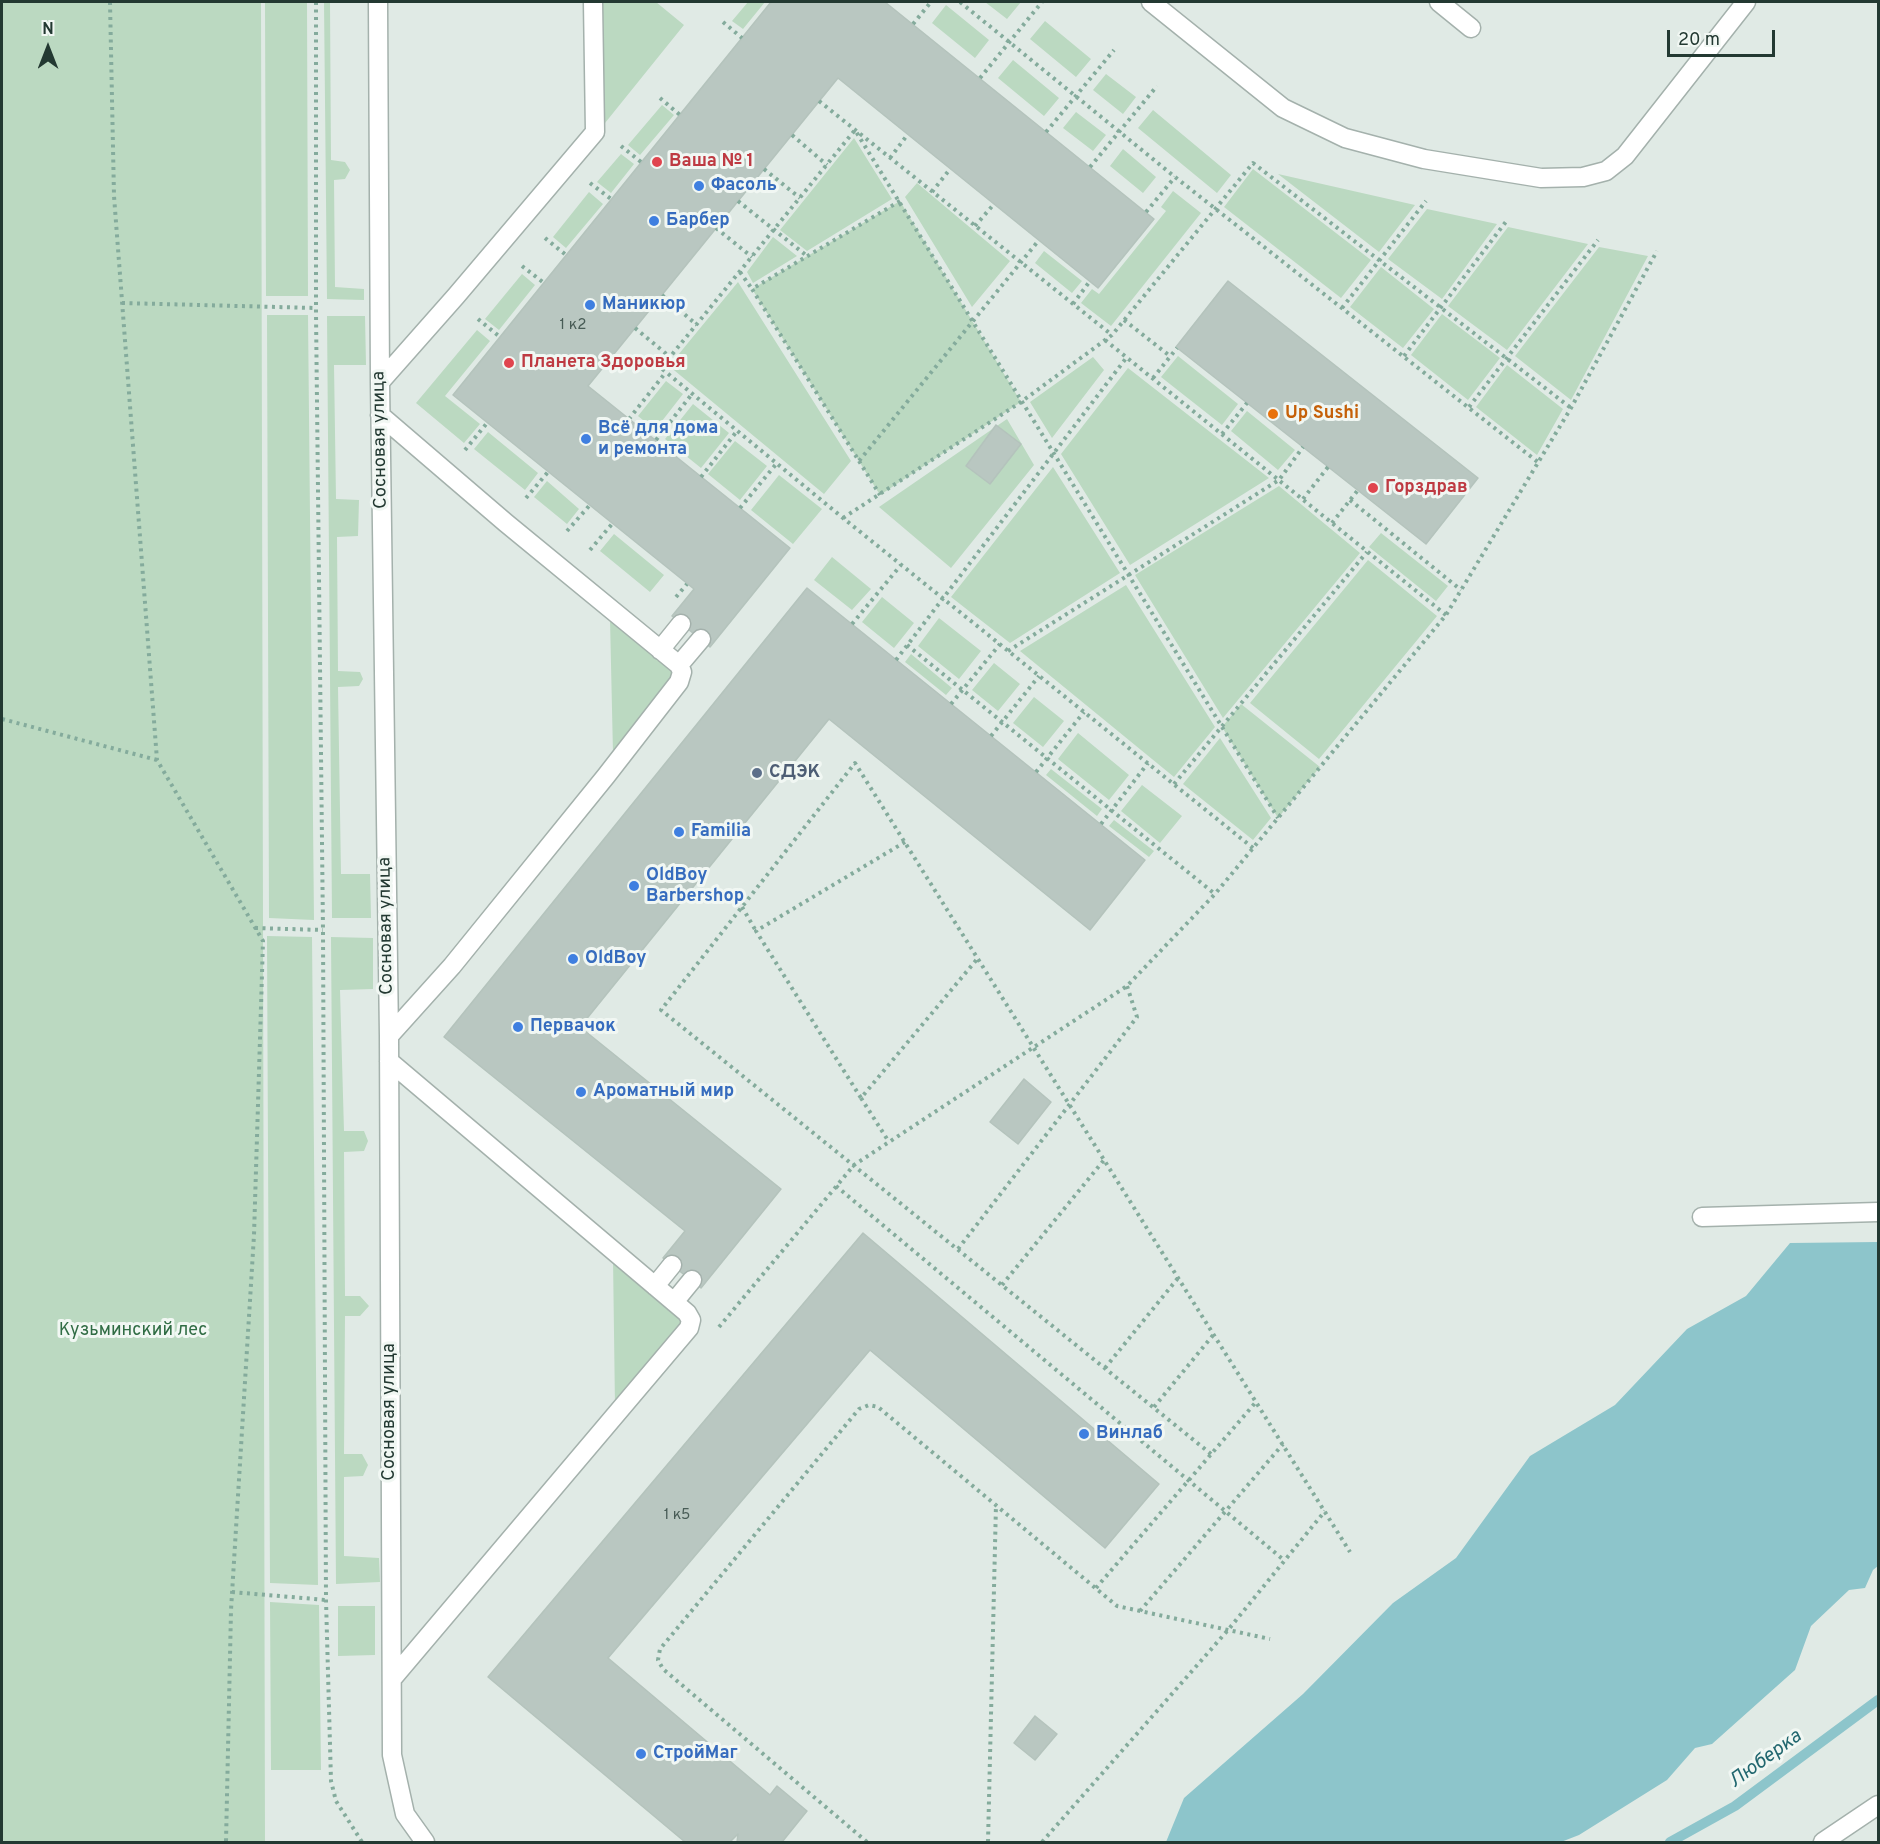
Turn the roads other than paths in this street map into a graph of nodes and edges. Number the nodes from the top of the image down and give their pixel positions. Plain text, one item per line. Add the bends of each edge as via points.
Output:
1 (378, 2) edge
2 (593, 2) edge
3 (1151, 2) edge
4 (1439, 2) edge
5 (1746, 2) edge
6 (1471, 28) dead end
7 (380, 382) junction
8 (380, 415) junction
9 (681, 624) dead end
10 (701, 639) dead end
11 (660, 650) junction
12 (679, 665) junction
13 (389, 1036) junction
14 (389, 1061) junction
15 (1878, 1212) edge
16 (1701, 1217) dead end
17 (672, 1265) dead end
18 (692, 1281) dead end
19 (655, 1286) junction
20 (674, 1302) junction
21 (392, 1679) junction
22 (1878, 1805) edge
23 (425, 1842) edge
24 (1823, 1842) edge

1 - 7 street, Сосновая улица
2 - 7 street via 595,132
3 - 5 street via 1283,108 1345,138 1424,159 1541,178 1583,177 1606,171 1625,156
4 - 6 street
7 - 8 street, Сосновая улица
8 - 11 street
8 - 13 street, Сосновая улица
9 - 11 street
10 - 12 street
11 - 12 street
12 - 13 street via 679,682 471,943
13 - 14 street, Сосновая улица
14 - 19 street
14 - 21 street, Сосновая улица
15 - 16 street
17 - 19 street
18 - 20 street
19 - 20 street
20 - 21 street via 687,1313 691,1320 689,1328
21 - 23 street, Сосновая улица via 392,1755 405,1814
22 - 24 street

